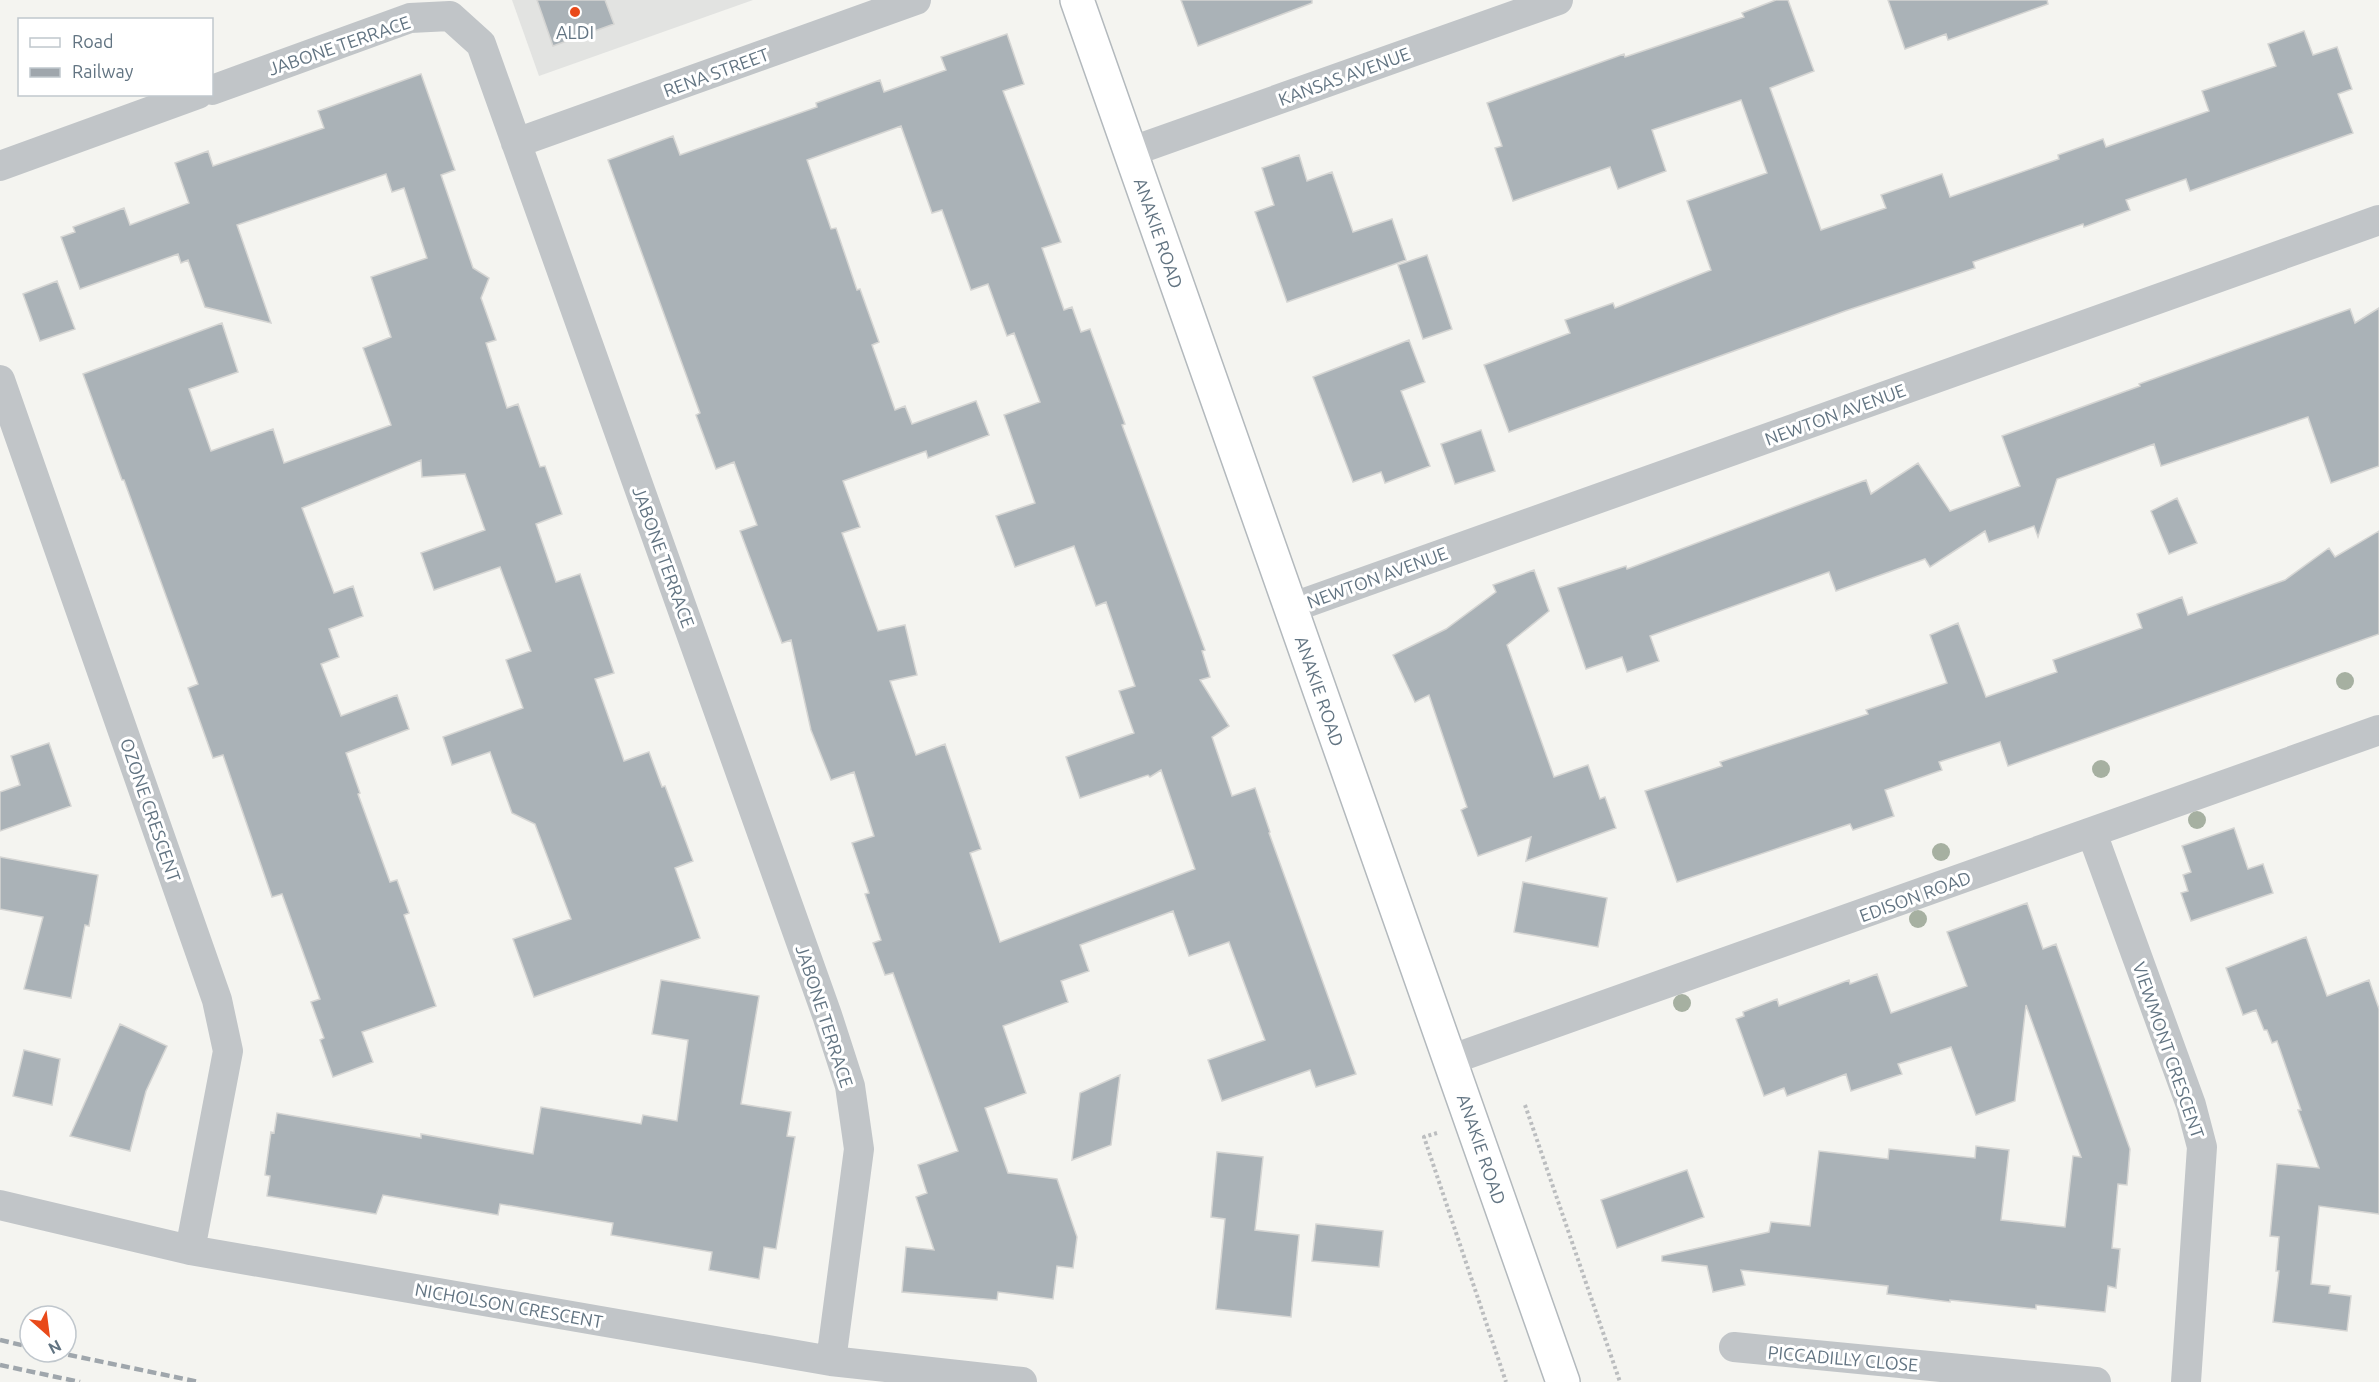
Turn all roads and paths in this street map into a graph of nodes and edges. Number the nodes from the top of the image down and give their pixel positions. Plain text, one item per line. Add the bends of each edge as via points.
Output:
1 (916, 0) edge
2 (1077, 0) edge
3 (1558, 0) edge
4 (213, 90) edge
5 (192, 96) edge
6 (516, 143) junction
7 (1130, 152) junction
8 (0, 166) edge
9 (2379, 220) edge
10 (0, 380) edge
11 (1291, 608) junction
12 (2379, 729) edge
13 (2092, 833) junction
14 (1450, 1060) junction
15 (1525, 1105) dead end
16 (1441, 1131) dead end
17 (0, 1205) edge
18 (190, 1250) junction
19 (1734, 1347) dead end
20 (831, 1361) junction
21 (1022, 1382) edge
22 (1506, 1382) edge
23 (1563, 1382) edge
24 (1620, 1382) edge
25 (2096, 1382) edge
26 (2186, 1382) edge

1 - 6 street, RENA STREET
2 - 7 main road, ANAKIE ROAD
3 - 7 street, KANSAS AVENUE
4 - 6 street, JABONE TERRACE via 410,18 450,16 481,44
5 - 8 street
6 - 20 street, JABONE TERRACE via 850,1086 859,1149
7 - 11 main road, ANAKIE ROAD
9 - 11 street, NEWTON AVENUE
10 - 18 street, OZONE CRESCENT via 217,1000 228,1051
11 - 14 main road, ANAKIE ROAD
12 - 13 street, EDISON ROAD
13 - 14 street, EDISON ROAD
13 - 26 street, VIEWMONT CRESCENT via 2191,1105 2202,1147
14 - 23 main road, ANAKIE ROAD
15 - 24 path
16 - 22 path via 1424,1137
17 - 18 street, NICHOLSON CRESCENT
18 - 20 street, NICHOLSON CRESCENT
19 - 25 street, PICCADILLY CLOSE
20 - 21 street, NICHOLSON CRESCENT

